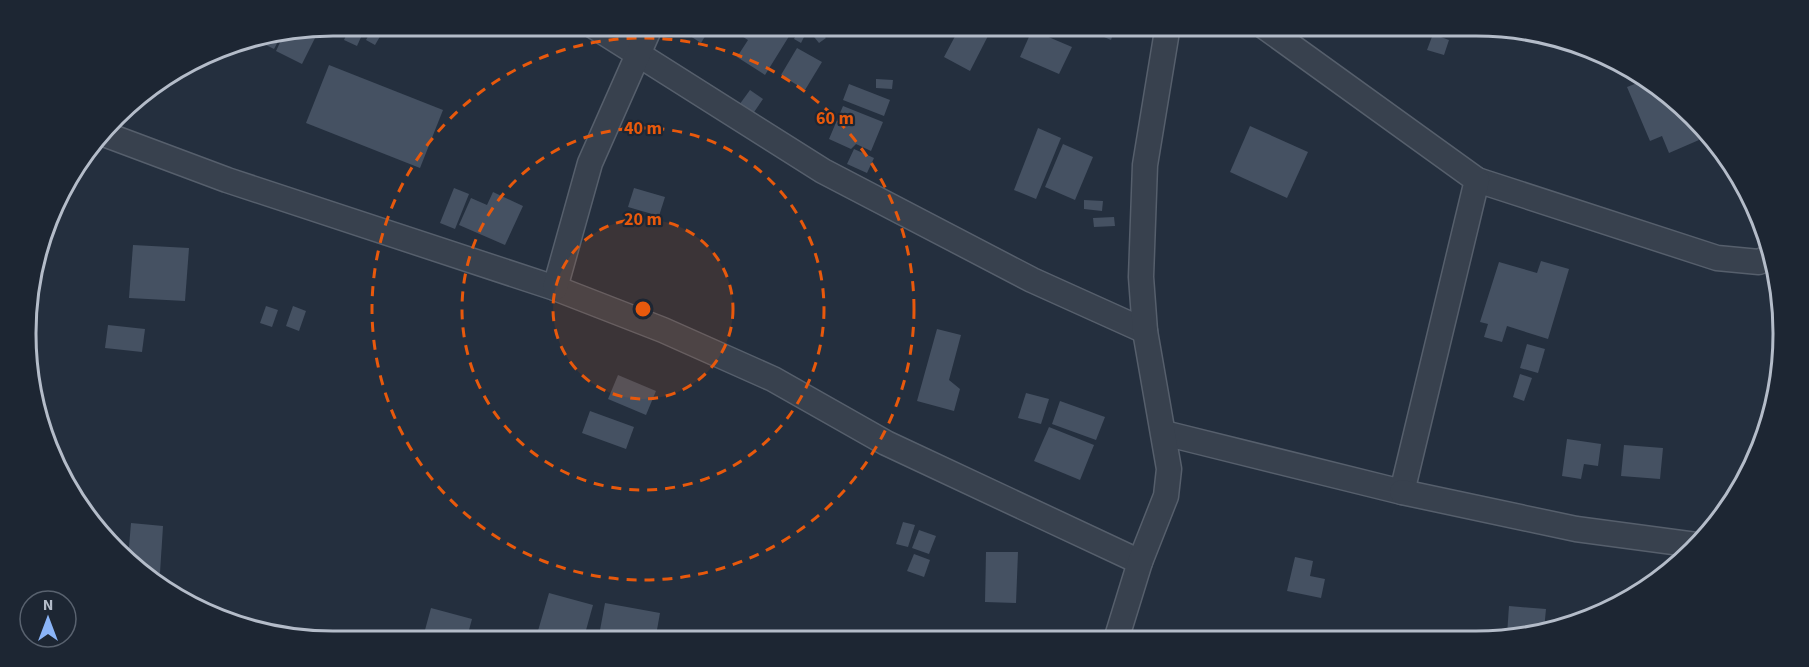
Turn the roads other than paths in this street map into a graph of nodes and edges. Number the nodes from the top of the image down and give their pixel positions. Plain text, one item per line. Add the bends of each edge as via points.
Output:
1 (609, 36) edge
2 (646, 36) edge
3 (1166, 36) edge
4 (1276, 36) edge
5 (637, 53) junction
6 (111, 136) edge
7 (1477, 180) junction
8 (1764, 260) edge
9 (555, 288) junction
10 (1144, 331) junction
11 (1164, 433) junction
12 (1402, 492) junction
13 (1686, 544) edge
14 (1140, 562) junction
15 (1119, 631) edge

1 - 5 street
2 - 5 street
3 - 10 street via 1145,165 1141,277
4 - 7 street
5 - 9 street via 590,163
5 - 10 street via 823,171 1032,280
6 - 9 street via 227,180
7 - 8 street via 1717,258
7 - 12 street
9 - 14 street via 773,379 886,443
10 - 11 street
11 - 12 street
11 - 14 street via 1169,469 1166,496
12 - 13 street via 1576,529
14 - 15 street

